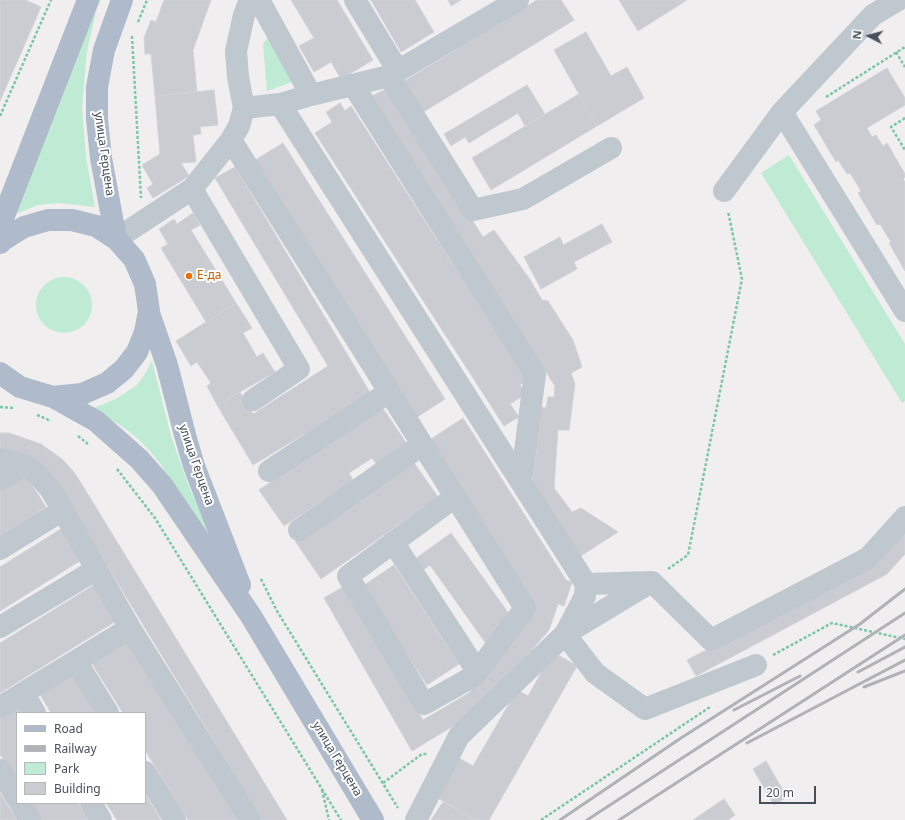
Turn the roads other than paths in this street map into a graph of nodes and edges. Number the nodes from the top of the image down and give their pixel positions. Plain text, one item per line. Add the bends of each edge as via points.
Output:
1 (122, 0) edge
2 (250, 0) edge
3 (259, 0) edge
4 (355, 0) edge
5 (518, 0) edge
6 (898, 0) edge
7 (84, 1) edge
8 (393, 74) junction
9 (353, 85) junction
10 (311, 95) junction
11 (280, 104) junction
12 (244, 108) junction
13 (782, 112) junction
14 (231, 140) junction
15 (611, 148) dead end
16 (192, 189) junction
17 (724, 191) road end
18 (0, 226) edge
19 (116, 239) junction
20 (0, 243) edge
21 (905, 310) edge
22 (149, 311) junction
23 (0, 373) edge
24 (10, 386) edge
25 (389, 392) junction
26 (53, 397) junction
27 (253, 400) dead end
28 (422, 445) junction
29 (0, 459) edge
30 (24, 465) junction
31 (269, 471) dead end
32 (0, 480) edge
33 (521, 482) junction
34 (455, 497) junction
35 (63, 510) junction
36 (905, 517) edge
37 (299, 530) dead end
38 (394, 542) junction
39 (0, 549) edge
40 (97, 569) junction
41 (652, 582) junction
42 (586, 584) junction
43 (252, 616) junction
44 (0, 628) edge
45 (130, 628) junction
46 (565, 634) junction
47 (76, 661) junction
48 (756, 665) road end
49 (478, 671) junction
50 (23, 693) junction
51 (0, 707) edge
52 (34, 712) edge
53 (107, 712) edge
54 (0, 770) edge
55 (146, 774) edge
56 (16, 796) edge
57 (21, 804) edge
58 (92, 804) edge
59 (370, 815) edge
60 (30, 820) edge
61 (102, 820) edge
62 (175, 820) edge
63 (250, 820) edge
64 (416, 820) edge

1 - 19 main road, улица Герцена via 104,50 97,87 101,158
2 - 12 lane via 236,51
3 - 10 lane
4 - 8 lane
5 - 8 lane
6 - 13 lane via 873,16
7 - 18 main road
8 - 9 lane
8 - 15 lane via 474,210 522,199
9 - 10 lane
9 - 33 lane via 535,374
10 - 11 lane
11 - 12 lane
11 - 33 lane
12 - 14 lane via 239,126
13 - 17 lane
13 - 21 lane
14 - 16 lane
14 - 25 lane
16 - 19 lane
16 - 27 lane via 299,370
19 - 20 main road via 96,226 72,220 48,220 24,227
19 - 22 main road via 134,259 146,284
22 - 26 main road via 145,332 137,352 124,370 107,383 82,394
22 - 43 main road, улица Герцена via 167,365 194,466
23 - 24 main road
24 - 26 main road
25 - 28 lane
25 - 31 lane
26 - 43 main road, улица Герцена via 96,421 139,459 162,485
28 - 34 lane
28 - 37 lane
29 - 30 lane
30 - 32 lane
30 - 35 lane via 41,478
33 - 42 lane
34 - 38 lane
34 - 49 lane via 525,608
35 - 39 lane
35 - 40 lane
36 - 41 lane via 868,558 711,640
38 - 49 lane
38 - 49 lane via 348,576 424,704 474,676
40 - 44 lane
40 - 45 lane
41 - 42 lane
41 - 46 lane
42 - 46 lane via 585,596
43 - 59 main road, улица Герцена
45 - 47 lane
45 - 63 lane
46 - 48 lane via 595,673 645,709
46 - 64 lane via 459,736
47 - 50 lane
47 - 53 lane
50 - 51 lane
50 - 52 lane
54 - 56 lane
55 - 62 lane
57 - 60 lane
58 - 61 lane

